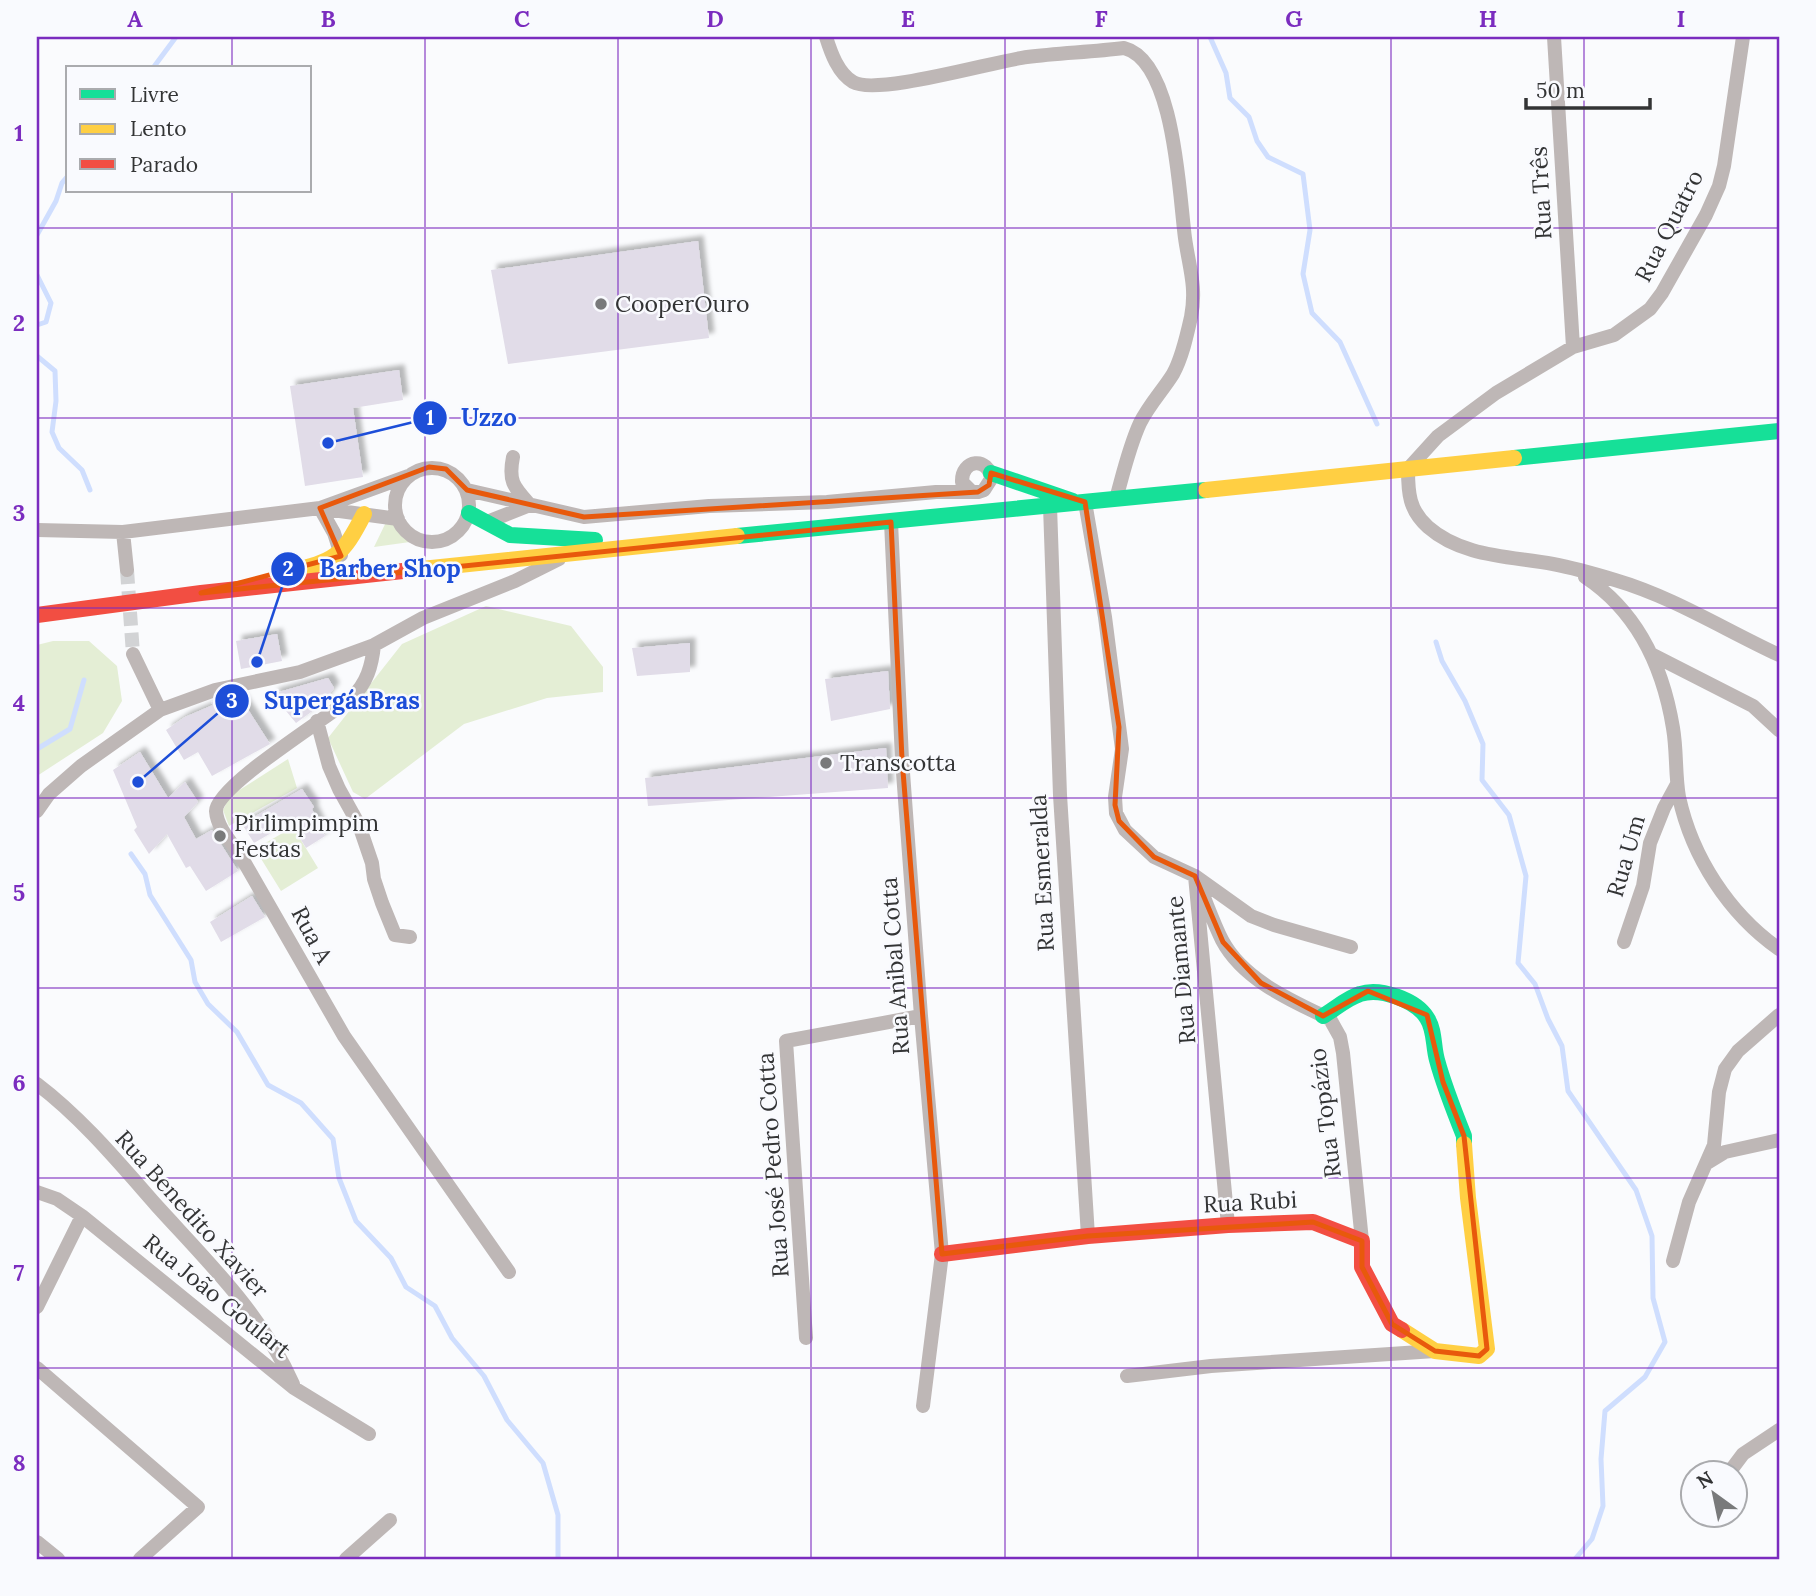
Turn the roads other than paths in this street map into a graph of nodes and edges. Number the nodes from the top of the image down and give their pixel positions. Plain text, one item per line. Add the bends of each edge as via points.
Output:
1 (826, 37) edge
2 (1555, 37) edge
3 (1743, 37) edge
4 (1573, 347) junction
5 (1779, 431) edge
6 (513, 457) dead end
7 (1408, 469) junction
8 (991, 472) junction
9 (408, 476) junction
10 (962, 476) junction
11 (467, 490) junction
12 (971, 491) junction
13 (936, 492) junction
14 (1116, 499) junction
15 (1082, 502) junction
16 (530, 505) junction
17 (1050, 506) junction
18 (320, 508) junction
19 (469, 513) junction
20 (364, 514) junction
21 (398, 519) junction
22 (487, 522) junction
23 (891, 522) junction
24 (37, 530) edge
25 (123, 532) junction
26 (531, 537) junction
27 (674, 541) junction
28 (570, 553) junction
29 (341, 555) junction
30 (442, 567) junction
31 (127, 570) tunnel mouth
32 (1577, 571) junction
33 (201, 593) junction
34 (37, 615) edge
35 (374, 645) junction
36 (133, 654) tunnel mouth
37 (1651, 654) junction
38 (1779, 655) edge
39 (160, 710) junction
40 (317, 721) junction
41 (1779, 730) edge
42 (1677, 784) junction
43 (37, 811) edge
44 (1195, 876) junction
45 (410, 937) dead end
46 (1624, 942) dead end
47 (1351, 947) dead end
48 (1779, 948) edge
49 (1779, 1014) edge
50 (921, 1016) junction
51 (1323, 1016) junction
52 (37, 1084) edge
53 (1779, 1140) edge
54 (1707, 1163) junction
55 (37, 1192) edge
56 (82, 1216) junction
57 (1228, 1225) junction
58 (1088, 1236) junction
59 (1362, 1241) junction
60 (942, 1254) junction
61 (1672, 1261) dead end
62 (509, 1272) dead end
63 (37, 1307) edge
64 (806, 1338) dead end
65 (1435, 1352) junction
66 (37, 1368) edge
67 (1126, 1377) dead end
68 (295, 1388) junction
69 (923, 1406) dead end
70 (1779, 1430) edge
71 (369, 1434) dead end
72 (1738, 1460) edge
73 (390, 1520) dead end
74 (37, 1542) edge
75 (58, 1559) edge
76 (140, 1559) edge
77 (346, 1559) edge

1 - 14 street via 840,69 854,83 874,86 1031,57 1124,48 1144,60 1170,120 1194,280 1193,300 1174,371 1137,429
2 - 4 street, Rua Três
3 - 4 street, Rua Quatro via 1724,166 1706,215 1650,309 1614,335
4 - 7 street, Rua Quatro via 1496,393 1438,436
5 - 7 main road
6 - 16 street via 511,481
7 - 14 main road
7 - 32 street via 1412,509 1428,527 1461,548
8 - 10 street via 975,463
8 - 12 street via 985,490
8 - 15 main road
9 - 11 street via 429,467 446,469
9 - 18 street
9 - 21 street via 395,499
10 - 12 street
10 - 13 street
11 - 16 street
11 - 19 street
12 - 13 street
13 - 16 street via 584,517
14 - 15 main road
15 - 17 main road
15 - 44 street, Rua Diamante via 1105,617 1122,749 1116,813 1125,830 1154,857
16 - 22 street
17 - 23 main road
17 - 58 street, Rua Esmeralda via 1060,795
18 - 20 street
18 - 25 street
18 - 29 street
19 - 21 street via 456,534 432,543 408,534
19 - 22 main road
20 - 21 street
20 - 29 main road
22 - 26 main road via 510,534
23 - 27 main road
23 - 50 street, Rua Anibal Cotta
24 - 25 street
25 - 31 street
26 - 27 main road
26 - 30 main road
27 - 28 main road
28 - 30 main road
28 - 35 street via 423,618
29 - 33 main road via 320,565
30 - 33 main road
32 - 37 street via 1613,597
32 - 38 street via 1652,593
33 - 34 main road
35 - 39 street via 300,672 215,690
35 - 40 street, Rua A via 372,668 353,697
36 - 39 street
37 - 41 street via 1753,706
37 - 42 street via 1674,730
39 - 43 street via 81,766
40 - 45 street via 329,766 359,825 388,918 395,934
40 - 62 street, Rua A via 223,796 217,807 220,824 323,1003
42 - 46 street, Rua Um via 1650,843 1643,886
42 - 48 street via 1694,840 1723,894 1746,923
44 - 47 street via 1251,916
44 - 51 street, Rua Topázio via 1234,958 1261,982
44 - 57 street, Rua Diamante
49 - 54 street via 1725,1069 1717,1133
50 - 60 street, Rua Anibal Cotta
50 - 64 street, Rua José Pedro Cotta via 786,1041
51 - 59 street, Rua Topázio via 1336,1026 1343,1053
51 - 65 main road via 1360,994 1379,991 1421,1010 1433,1031 1443,1082 1464,1136 1487,1349 1479,1356
52 - 68 street, Rua Benedito Xavier via 116,1160 234,1291 272,1343
53 - 54 street via 1725,1152
54 - 61 street via 1689,1202
55 - 56 street, Rua João Goulart
56 - 63 street
56 - 68 street, Rua João Goulart
57 - 58 main road, Rua Rubi
57 - 59 main road, Rua Rubi via 1313,1222
58 - 60 main road, Rua Rubi
59 - 65 main road via 1362,1267 1392,1324
60 - 69 street, Rua Anibal Cotta
65 - 67 street via 1211,1366
66 - 76 street via 198,1507
68 - 71 street, Rua João Goulart
70 - 72 street
73 - 77 street
74 - 75 street

